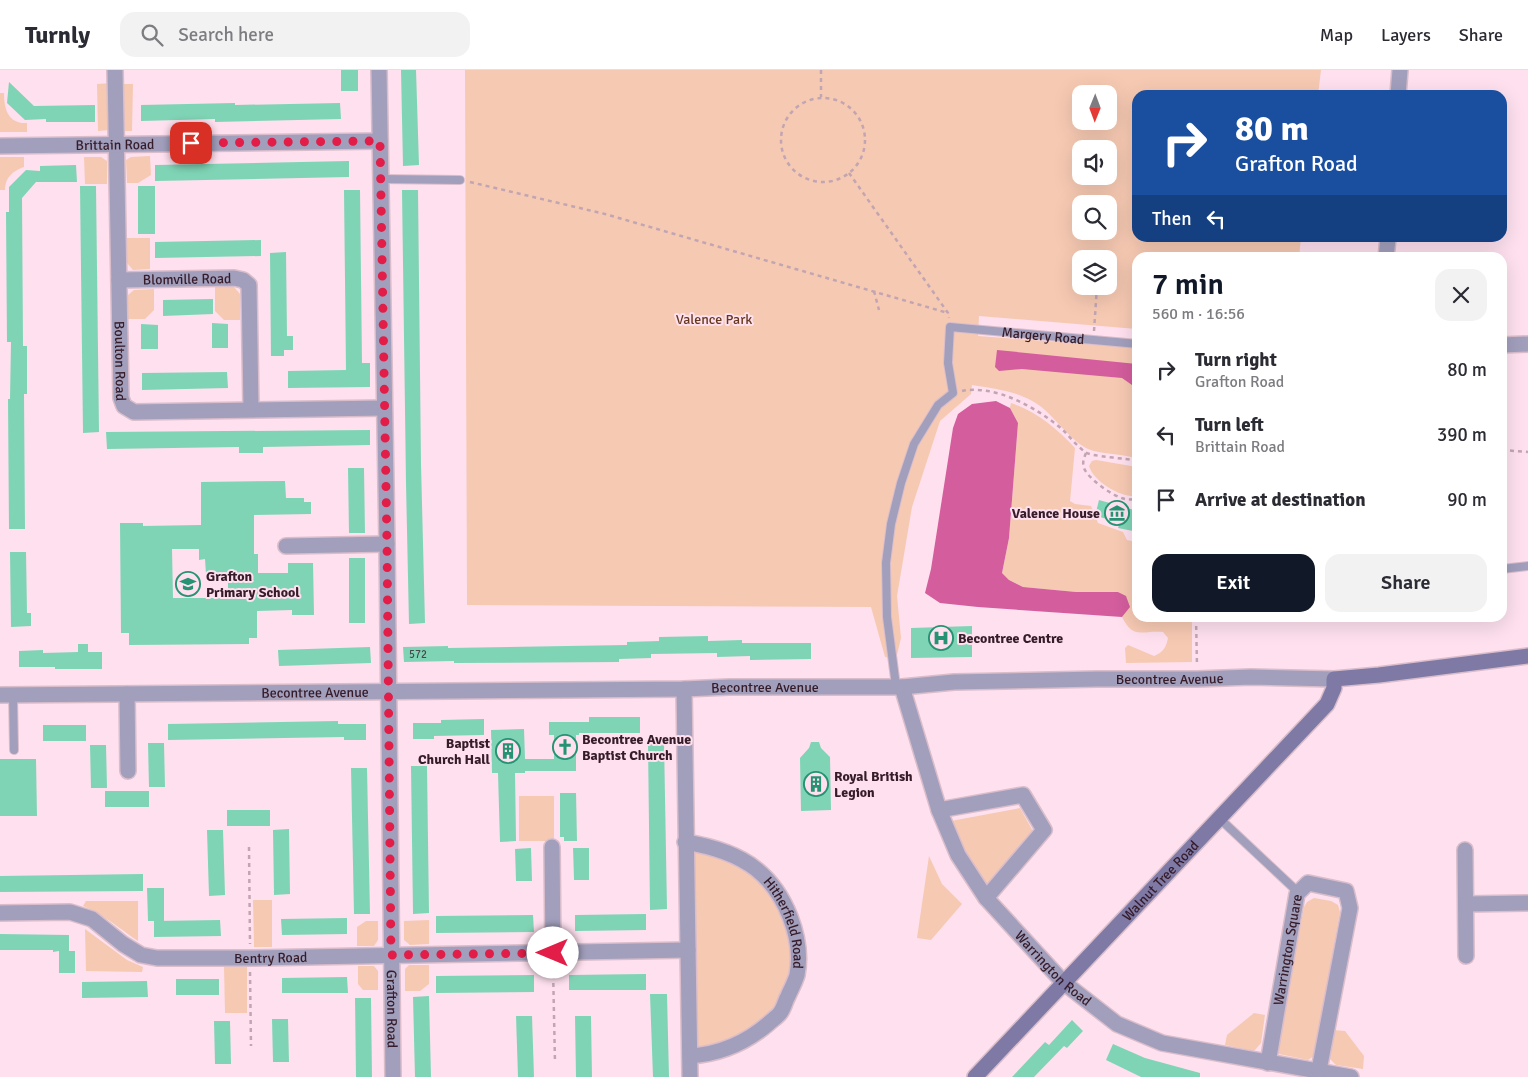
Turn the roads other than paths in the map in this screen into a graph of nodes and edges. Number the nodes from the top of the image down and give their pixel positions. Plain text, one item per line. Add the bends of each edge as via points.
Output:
1 (115, 70) edge
2 (379, 70) edge
3 (1400, 70) edge
4 (1398, 90) edge
5 (380, 141) junction
6 (115, 144) junction
7 (0, 146) edge
8 (381, 179) junction
9 (460, 180) road end
10 (119, 280) junction
11 (1132, 343) edge
12 (1528, 344) edge
13 (1507, 345) edge
14 (384, 408) junction
15 (251, 409) junction
16 (387, 544) junction
17 (286, 546) dead end
18 (1528, 566) edge
19 (1507, 568) edge
20 (1528, 656) edge
21 (1334, 679) junction
22 (899, 686) junction
23 (684, 689) junction
24 (388, 692) junction
25 (127, 694) junction
26 (6, 695) edge
27 (14, 750) dead end
28 (128, 771) dead end
29 (939, 810) junction
30 (1219, 818) junction
31 (685, 842) junction
32 (552, 847) dead end
33 (1465, 850) dead end
34 (1299, 893) junction
35 (986, 898) junction
36 (1528, 903) edge
37 (1467, 904) junction
38 (0, 913) edge
39 (688, 950) junction
40 (553, 953) junction
41 (391, 955) junction
42 (1466, 956) dead end
43 (1063, 982) junction
44 (690, 1056) junction
45 (1268, 1063) junction
46 (1318, 1070) junction
47 (392, 1077) edge
48 (690, 1077) edge
49 (975, 1077) edge
50 (1351, 1077) edge

1 - 6 street, Boulton Road
2 - 5 street, Grafton Road
3 - 4 street
5 - 6 street, Brittain Road
5 - 8 street, Grafton Road
6 - 7 street, Brittain Road
6 - 10 street, Boulton Road
8 - 9 lane
8 - 14 street, Grafton Road
10 - 15 street, Boulton Road via 121,398 124,406 134,412
10 - 15 street, Blomville Road via 234,278 249,285
11 - 22 lane, Margery Road via 950,327 948,363 953,393 938,405 914,444 890,524 886,563 887,617
12 - 13 street
14 - 15 street, Boulton Road
14 - 16 street, Grafton Road
16 - 17 street
16 - 24 street, Grafton Road
18 - 19 lane
20 - 21 street, Becontree Avenue
21 - 22 street, Becontree Avenue via 964,681
21 - 30 street, Walnut Tree Road via 1327,704
22 - 23 street, Becontree Avenue
22 - 29 street, Warrington Road
23 - 24 street, Becontree Avenue
23 - 31 street
24 - 25 street, Becontree Avenue
24 - 41 street, Grafton Road
25 - 26 street, Becontree Avenue
25 - 28 street
26 - 27 lane
29 - 35 street, Warrington Road via 958,855
29 - 35 street via 1023,795 1044,830
30 - 34 lane
30 - 43 street, Walnut Tree Road
31 - 39 street
31 - 44 street, Hitherfield Road via 711,846 756,868 771,884 789,914 798,946 797,975 780,1013 758,1033 736,1046 707,1055
32 - 40 street
33 - 37 street
34 - 45 street, Warrington Square
34 - 46 street, Warrington Square via 1308,883 1346,890 1350,908
35 - 43 street, Warrington Road
36 - 37 street
37 - 42 street
38 - 41 street, Bentry Road via 70,912 92,919 141,955 157,958
39 - 40 street, Bentry Road
39 - 44 street
40 - 41 street, Bentry Road
41 - 47 street, Grafton Road
43 - 45 street, Warrington Road via 1117,1024 1162,1043
43 - 49 street, Walnut Tree Road
44 - 48 street
45 - 46 street, Warrington Road
46 - 50 street, Warrington Road

